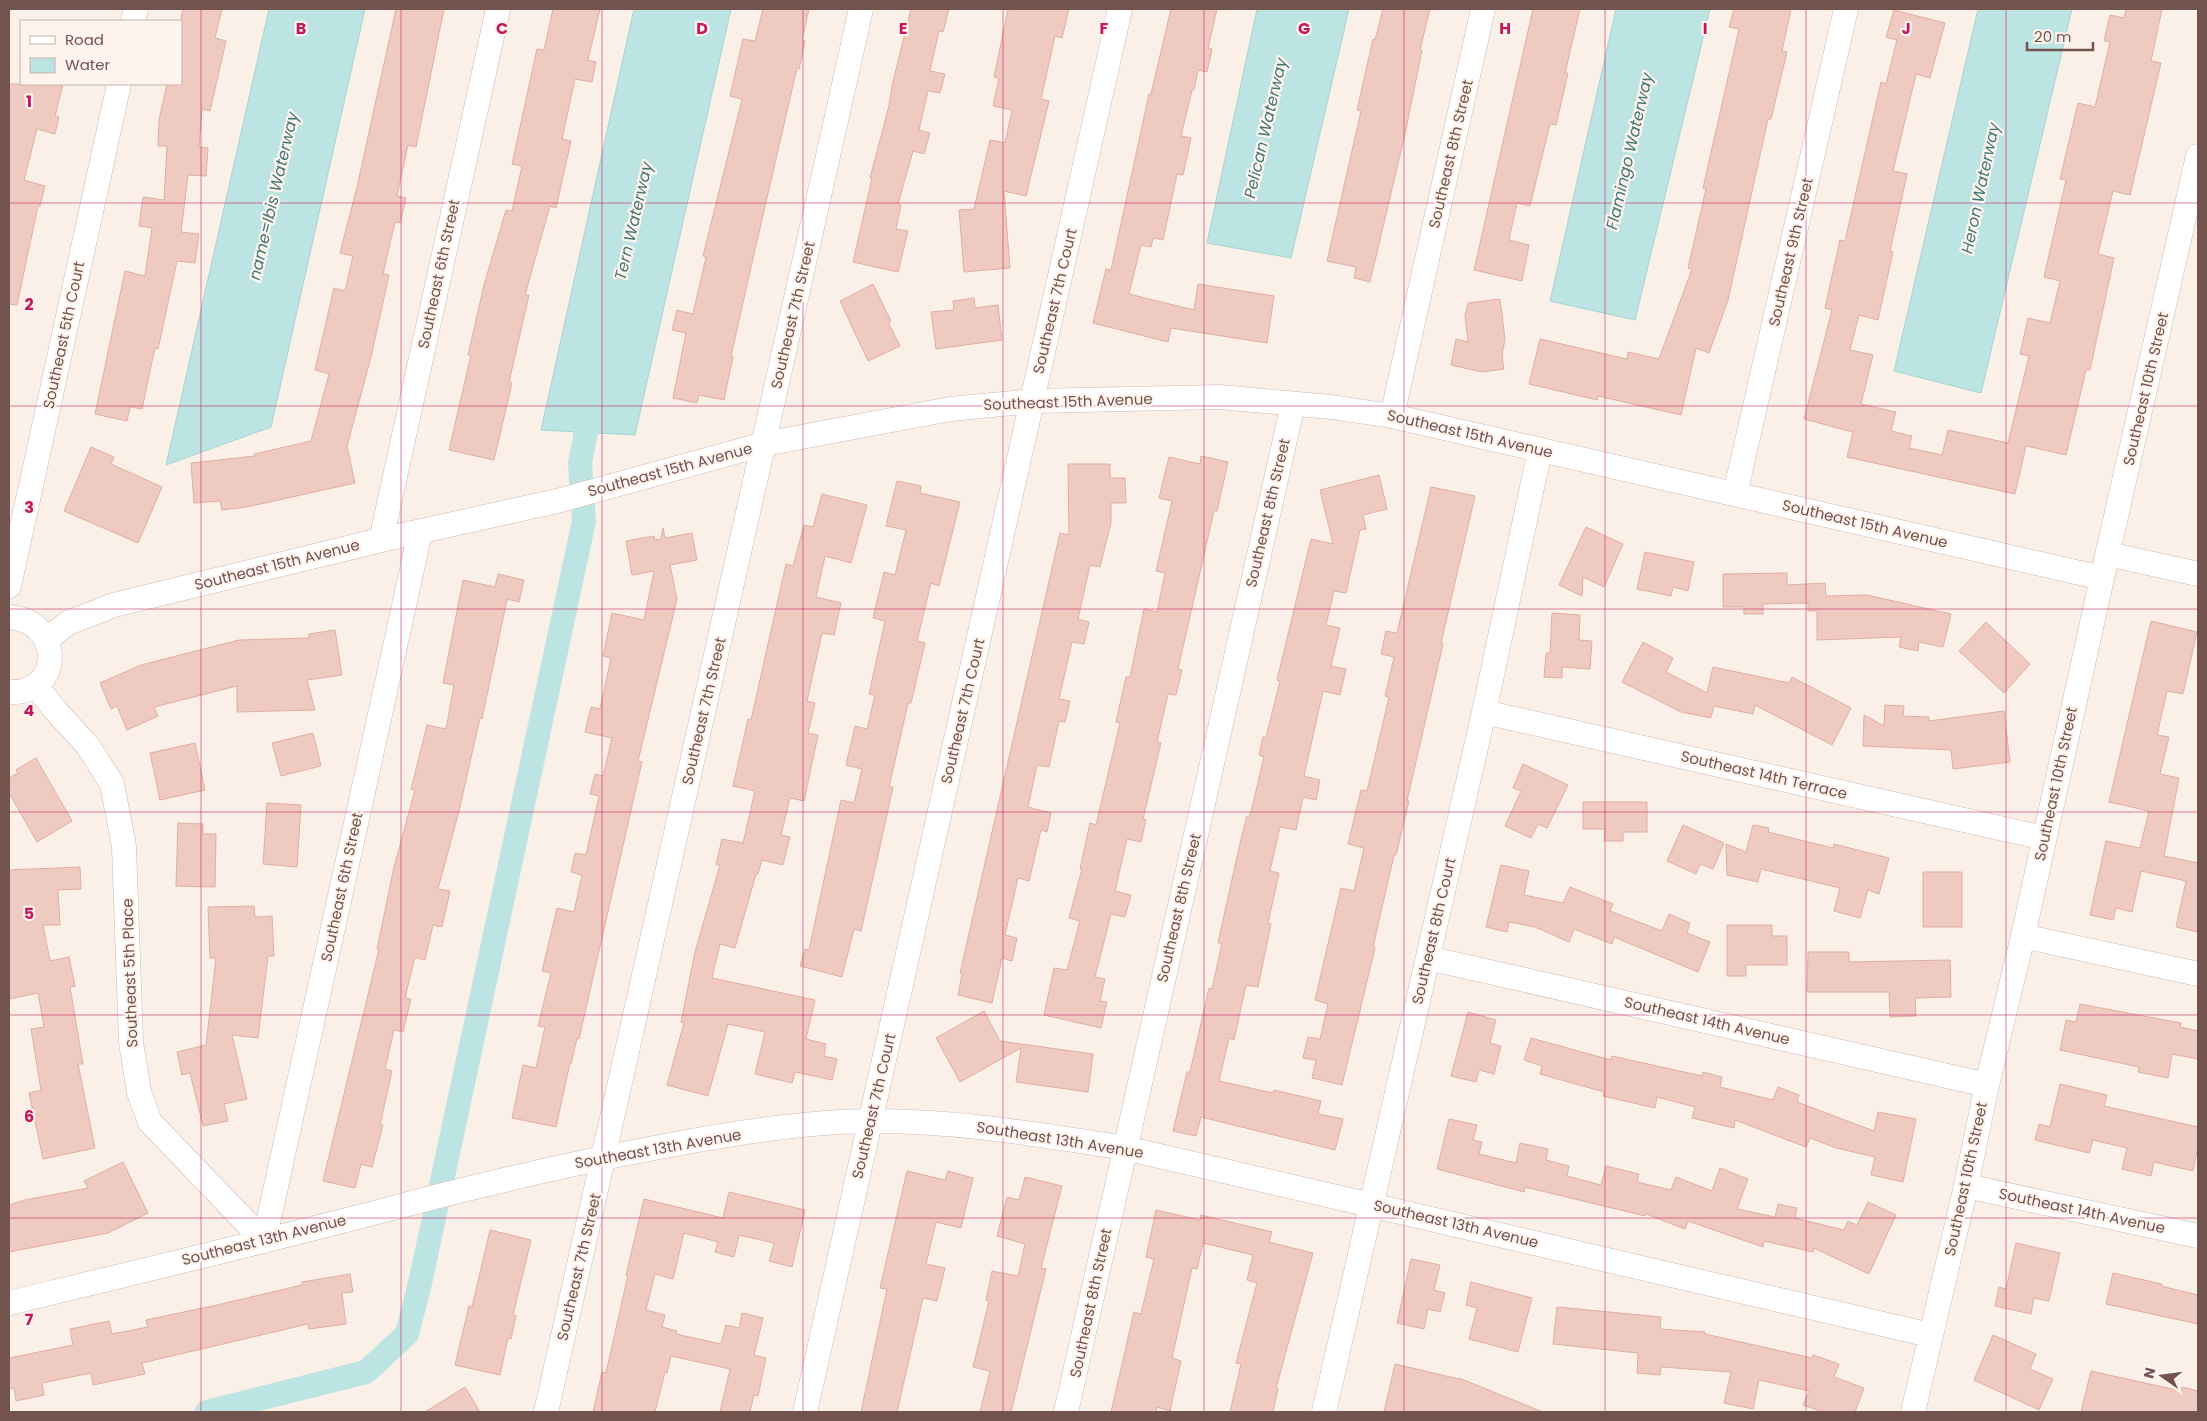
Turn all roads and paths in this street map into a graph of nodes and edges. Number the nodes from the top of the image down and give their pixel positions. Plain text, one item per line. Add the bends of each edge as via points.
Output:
1 (498, 9) edge
2 (861, 9) edge
3 (1120, 9) edge
4 (1484, 9) edge
5 (1846, 9) edge
6 (119, 85) edge
7 (2198, 156) edge
8 (1033, 401) junction
9 (1293, 404) junction
10 (1392, 416) junction
11 (764, 444) junction
12 (1540, 450) junction
13 (1735, 494) junction
14 (420, 533) junction
15 (381, 540) junction
16 (2108, 554) junction
17 (2198, 574) edge
18 (2102, 578) junction
19 (9, 586) edge
20 (9, 617) edge
21 (47, 639) junction
22 (35, 685) junction
23 (9, 692) edge
24 (1484, 712) junction
25 (2044, 838) junction
26 (2023, 936) junction
27 (1428, 958) junction
28 (2198, 974) edge
29 (1987, 1085) junction
30 (870, 1121) junction
31 (1125, 1148) junction
32 (604, 1157) junction
33 (1966, 1186) junction
34 (1371, 1204) junction
35 (2198, 1236) edge
36 (264, 1241) junction
37 (9, 1303) edge
38 (1930, 1335) junction
39 (546, 1412) edge
40 (806, 1412) edge
41 (1066, 1412) edge
42 (1324, 1412) edge
43 (1913, 1412) edge

1 - 15 street, Southeast 6th Street
2 - 11 street, Southeast 7th Street
3 - 8 street, Southeast 7th Court
4 - 10 street, Southeast 8th Street
5 - 13 street, Southeast 9th Street
6 - 19 street, Southeast 5th Court
7 - 16 street, Southeast 10th Street
8 - 9 street, Southeast 15th Avenue via 1220,397
8 - 11 street, Southeast 15th Avenue via 950,409
8 - 30 street, Southeast 7th Court
9 - 10 street, Southeast 15th Avenue
9 - 31 street, Southeast 8th Street
10 - 12 street, Southeast 15th Avenue
11 - 14 street, Southeast 15th Avenue via 557,501
11 - 32 street, Southeast 7th Street
12 - 13 street, Southeast 15th Avenue
12 - 24 street, Southeast 8th Court
13 - 18 street, Southeast 15th Avenue
14 - 15 street, Southeast 15th Avenue
14 - 36 street, Southeast 6th Street
15 - 21 street, Southeast 15th Avenue via 114,605 68,624
16 - 17 street
16 - 18 street, Southeast 10th Street
18 - 25 street, Southeast 10th Street
20 - 21 street via 32,623
21 - 22 street via 49,668
22 - 23 street
22 - 36 street, Southeast 5th Place via 88,746 112,784 124,846 131,1042 139,1092 150,1122
24 - 25 street, Southeast 14th Terrace
24 - 27 street, Southeast 8th Court
25 - 26 street, Southeast 10th Street
26 - 28 street
26 - 29 street, Southeast 10th Street
27 - 29 street, Southeast 14th Avenue
27 - 34 street, Southeast 8th Court
29 - 33 street, Southeast 10th Street
30 - 31 street, Southeast 13th Avenue via 992,1127
30 - 32 street, Southeast 13th Avenue via 713,1137
30 - 40 street, Southeast 7th Court
31 - 34 street, Southeast 13th Avenue
31 - 41 street, Southeast 8th Street
32 - 36 street, Southeast 13th Avenue
32 - 39 street, Southeast 7th Street
33 - 35 street, Southeast 14th Avenue
33 - 38 street, Southeast 10th Street
34 - 38 street, Southeast 13th Avenue
34 - 42 street, Southeast 8th Court
36 - 37 street, Southeast 13th Avenue
38 - 43 street, Southeast 10th Street

